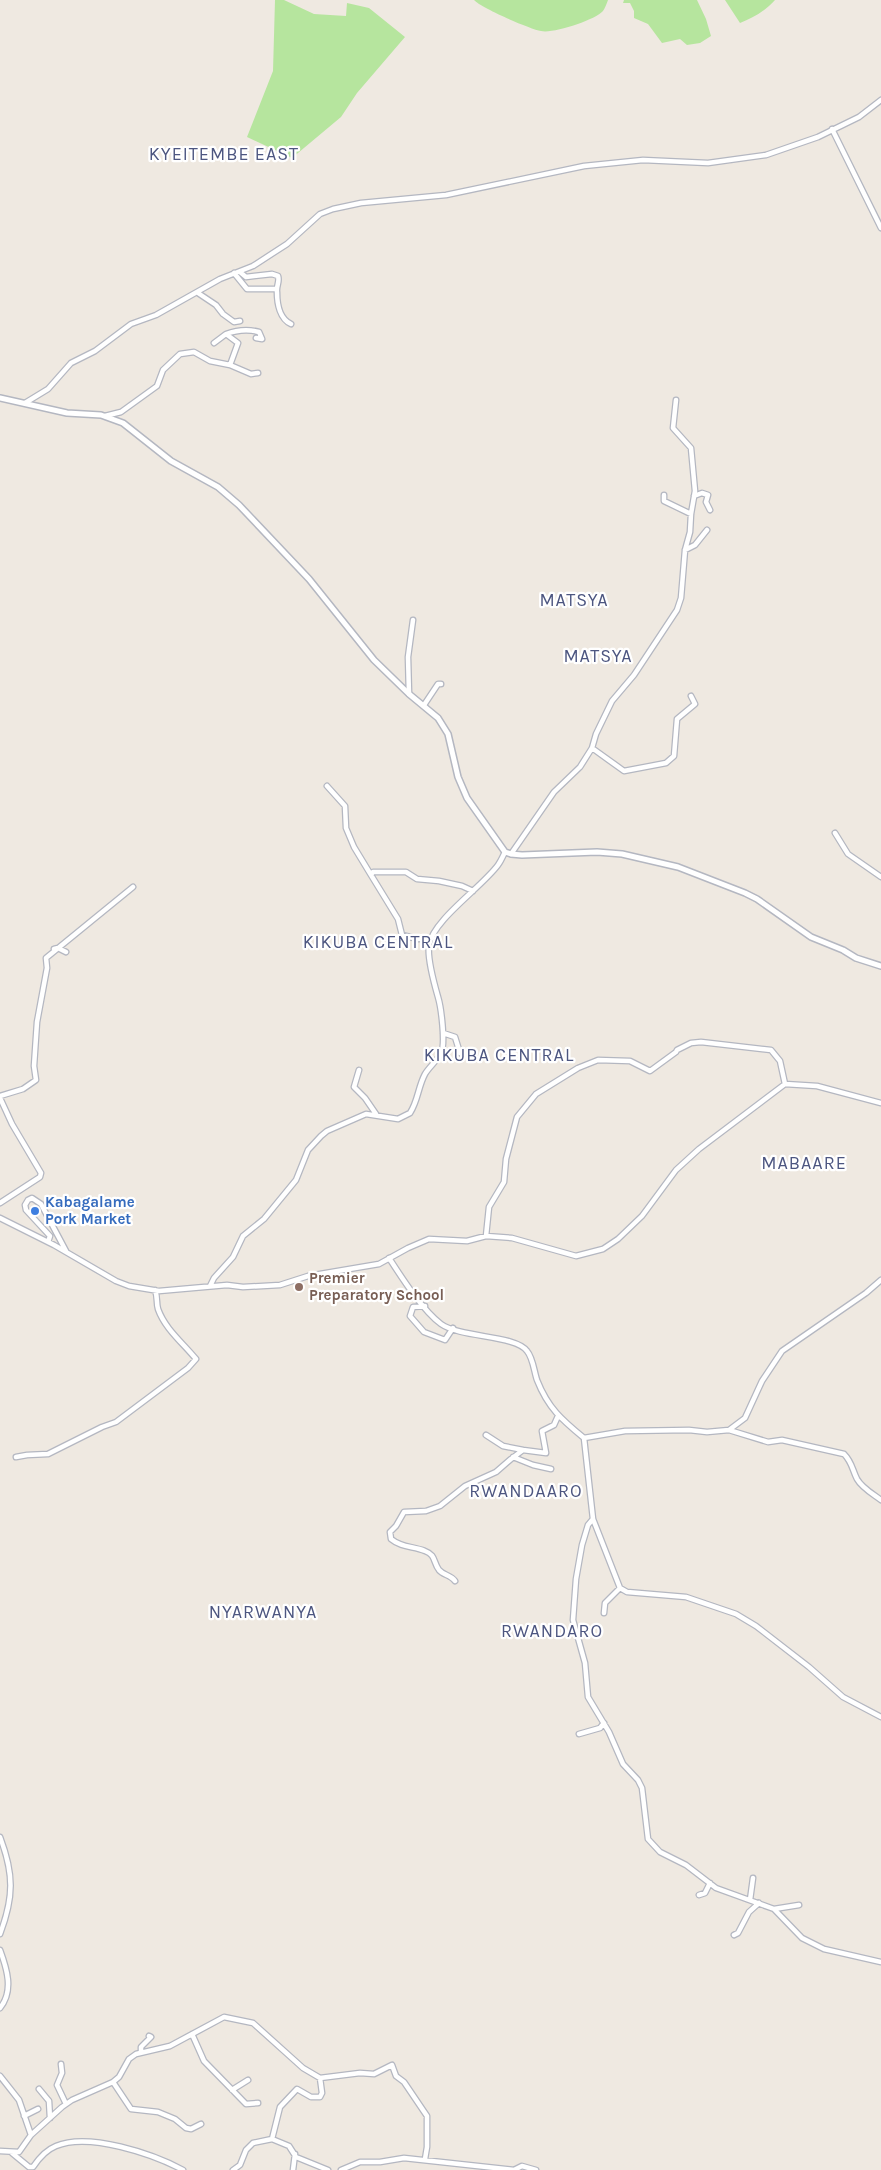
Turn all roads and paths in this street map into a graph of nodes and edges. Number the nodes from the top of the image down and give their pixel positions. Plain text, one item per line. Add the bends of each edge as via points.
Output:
1 (881, 100) edge
2 (832, 129) junction
3 (881, 228) edge
4 (240, 272) junction
5 (234, 273) junction
6 (276, 289) junction
7 (198, 293) junction
8 (240, 321) dead end
9 (291, 324) dead end
10 (226, 334) junction
11 (256, 338) dead end
12 (214, 343) dead end
13 (230, 365) junction
14 (258, 373) dead end
15 (0, 398) edge
16 (676, 400) dead end
17 (25, 403) junction
18 (106, 416) junction
19 (664, 495) dead end
20 (694, 496) junction
21 (710, 510) dead end
22 (691, 514) junction
23 (707, 530) dead end
24 (685, 550) junction
25 (413, 620) dead end
26 (442, 684) dead end
27 (409, 694) junction
28 (691, 696) dead end
29 (424, 705) junction
30 (592, 748) junction
31 (327, 786) dead end
32 (836, 833) dead end
33 (505, 852) junction
34 (511, 854) junction
35 (371, 875) junction
36 (881, 877) edge
37 (133, 887) dead end
38 (473, 891) junction
39 (432, 938) junction
40 (53, 950) junction
41 (66, 952) dead end
42 (881, 966) edge
43 (443, 1033) junction
44 (460, 1053) dead end
45 (359, 1070) dead end
46 (785, 1084) junction
47 (0, 1097) edge
48 (881, 1103) edge
49 (376, 1114) junction
50 (0, 1203) edge
51 (0, 1218) edge
52 (486, 1236) junction
53 (48, 1242) junction
54 (67, 1252) junction
55 (389, 1258) junction
56 (881, 1280) edge
57 (210, 1286) junction
58 (154, 1290) junction
59 (425, 1306) junction
60 (453, 1328) junction
61 (558, 1416) junction
62 (729, 1430) junction
63 (486, 1435) dead end
64 (584, 1438) junction
65 (524, 1450) junction
66 (16, 1457) dead end
67 (513, 1457) junction
68 (551, 1469) dead end
69 (881, 1500) edge
70 (594, 1519) junction
71 (455, 1581) dead end
72 (620, 1588) junction
73 (604, 1613) dead end
74 (881, 1717) edge
75 (604, 1723) junction
76 (579, 1734) dead end
77 (0, 1837) edge
78 (753, 1878) dead end
79 (710, 1883) junction
80 (699, 1895) dead end
81 (750, 1900) junction
82 (759, 1903) junction
83 (798, 1906) dead end
84 (774, 1909) junction
85 (0, 1934) edge
86 (734, 1935) dead end
87 (0, 1950) edge
88 (881, 1962) edge
89 (0, 2008) edge
90 (192, 2034) junction
91 (149, 2036) dead end
92 (141, 2051) junction
93 (61, 2064) dead end
94 (0, 2076) edge
95 (320, 2078) junction
96 (248, 2080) dead end
97 (113, 2082) junction
98 (39, 2090) dead end
99 (232, 2090) junction
100 (258, 2103) dead end
101 (66, 2104) junction
102 (38, 2109) dead end
103 (24, 2116) junction
104 (50, 2118) junction
105 (201, 2124) dead end
106 (31, 2135) junction
107 (272, 2139) junction
108 (0, 2151) edge
109 (12, 2153) junction
110 (295, 2154) junction
111 (425, 2159) junction
112 (321, 2168) edge
113 (183, 2170) edge
114 (233, 2170) edge
115 (293, 2170) edge
116 (328, 2170) edge
117 (341, 2170) edge
118 (536, 2170) edge

1 - 2 street via 859,117
2 - 3 street
2 - 4 street via 818,137 738,160 708,163 611,162 446,195 346,205 320,214 287,244
4 - 5 street
4 - 6 street via 246,277 275,274 279,278
5 - 6 street via 248,290
5 - 7 street
6 - 9 street via 281,316
7 - 8 street via 234,322
7 - 17 street via 131,324 95,351 71,363 48,389
10 - 11 street via 249,329 259,332 262,339
10 - 12 street
10 - 13 street via 238,343
13 - 14 street via 251,374
13 - 18 street via 194,352 180,354 163,370 157,386 121,412
15 - 17 street
16 - 20 street via 673,428 691,448
17 - 18 street via 67,413
18 - 27 street via 123,423 171,461 218,487 248,513 309,579 374,660
19 - 22 street via 664,501
20 - 21 street via 708,495 706,502
20 - 22 street
22 - 24 street
23 - 24 street via 695,545
24 - 30 street via 677,610 640,667 612,701
25 - 27 street via 408,657
26 - 29 street via 438,684
27 - 29 street
28 - 30 street via 695,704 677,719 674,756 666,763 624,771
29 - 33 street via 448,734 458,777 467,798
30 - 34 street via 580,767 549,799
31 - 35 street via 345,806 346,828
32 - 36 street via 848,854
33 - 34 street
33 - 38 street via 499,864
34 - 42 street via 597,852 622,854 678,867 745,893 811,937
35 - 38 street via 373,872 406,872 417,879 439,880
35 - 39 street via 398,919 402,935 420,940
37 - 40 street
38 - 39 street via 434,931
39 - 43 street via 429,957
40 - 41 street via 58,948
40 - 47 street via 46,958 37,1022 36,1080 23,1089
43 - 44 street via 455,1037
43 - 49 street via 442,1051 425,1075 410,1113 398,1119
45 - 49 street via 354,1087
46 - 48 street via 809,1084
46 - 52 street via 681,1165 642,1216 603,1249 576,1256 512,1238
46 - 52 street via 780,1061 771,1050 701,1042 676,1050 650,1071 630,1061 598,1060 578,1068 536,1094 517,1117 506,1159 504,1182 489,1207
47 - 50 street via 41,1173 40,1177
49 - 57 street via 362,1115 322,1136 308,1150 296,1180 264,1219 243,1236 233,1257
51 - 53 street
52 - 55 street via 467,1241 429,1239
53 - 54 street
53 - 54 street via 50,1236 26,1210 25,1205 32,1198 41,1204
54 - 58 street via 116,1281
55 - 57 street via 379,1264 308,1276 280,1285
55 - 59 street
56 - 62 street via 782,1351 762,1381 745,1418
57 - 58 street
58 - 66 street via 158,1297 157,1307 164,1320 196,1359 116,1422 48,1454
59 - 60 street via 442,1324
59 - 60 street via 413,1307 410,1316 424,1332 445,1340
60 - 61 street via 518,1344 528,1351 540,1386
61 - 64 street
61 - 65 street via 554,1425 542,1431 546,1452
62 - 64 street via 625,1431
62 - 69 street via 768,1442 782,1440 844,1454 860,1484
63 - 65 street via 503,1446
64 - 70 street
65 - 67 street
67 - 68 street
67 - 71 street via 496,1472 465,1486 440,1506 404,1512 390,1532 391,1539 398,1545 419,1548 431,1554 440,1571
70 - 72 street
70 - 75 street via 588,1525 582,1545 573,1620 584,1663 588,1697
72 - 73 street via 605,1603
72 - 74 street via 627,1592 686,1597 736,1614 809,1667 843,1697
75 - 76 street via 600,1728
75 - 79 street via 623,1764 641,1784 648,1839 660,1852 686,1865
77 - 85 street via 9,1861 11,1892
78 - 81 street
79 - 80 street via 705,1893
79 - 81 street
81 - 82 street
82 - 84 street
82 - 86 street
83 - 84 street
84 - 88 street via 802,1938 824,1949
87 - 89 street via 9,1988
90 - 92 street via 170,2046
90 - 95 street via 224,2017 253,2023 303,2068
90 - 99 street via 204,2061
91 - 92 street
92 - 97 street via 129,2059
93 - 101 street via 57,2085
94 - 103 street via 19,2100
95 - 107 street via 320,2097 311,2097 297,2089 280,2107
95 - 111 street via 374,2074 392,2065 396,2076 404,2082 427,2116
96 - 99 street
97 - 101 street
97 - 105 street via 131,2109 158,2112 186,2128
98 - 104 street via 49,2101
99 - 100 street via 246,2104
101 - 104 street
102 - 103 street
103 - 106 street
104 - 106 street
106 - 109 street via 19,2152
107 - 110 street via 289,2146
107 - 114 street via 253,2143 240,2165
108 - 109 street
109 - 113 street via 33,2167 43,2154 56,2146 93,2142 130,2150
110 - 112 street
110 - 115 street
111 - 117 street via 360,2162
111 - 118 street via 514,2170 522,2166
112 - 116 street

